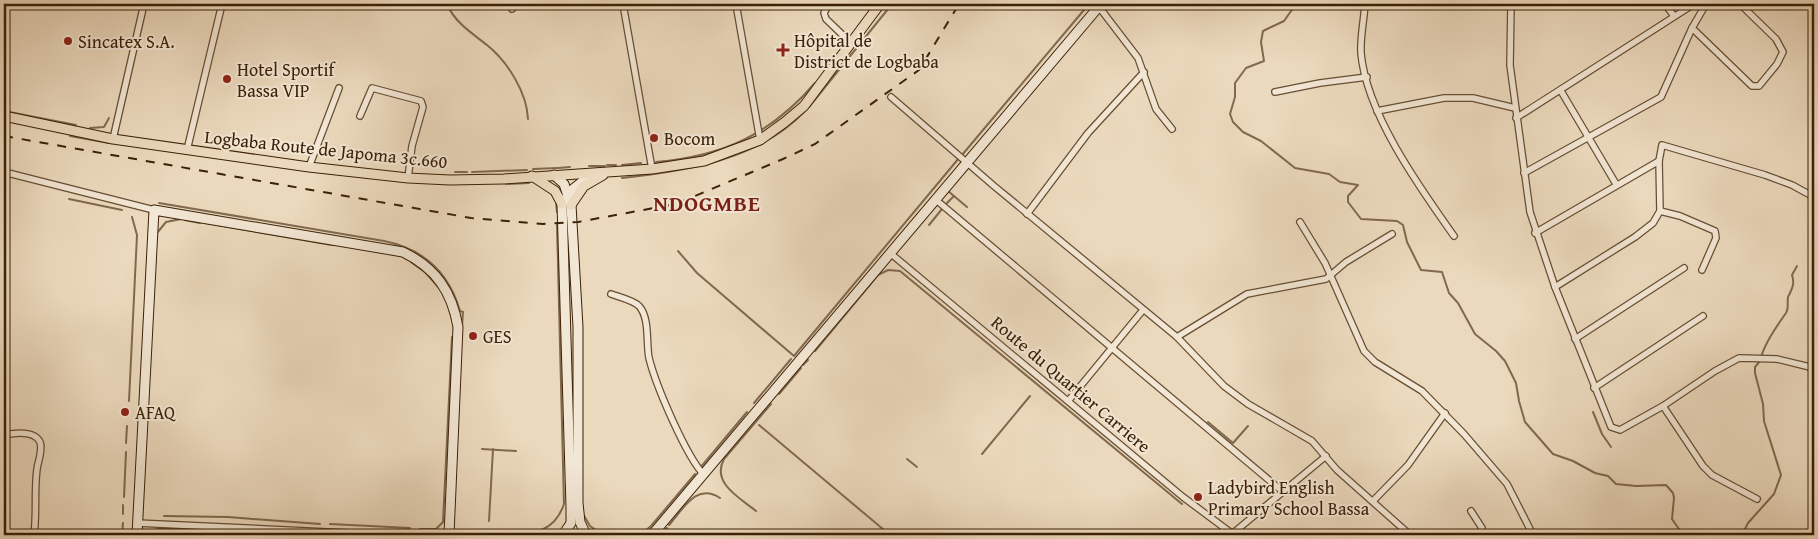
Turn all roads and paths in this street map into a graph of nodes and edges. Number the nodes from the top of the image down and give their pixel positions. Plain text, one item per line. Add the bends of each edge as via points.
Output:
1 (144, 4) edge
2 (222, 4) edge
3 (314, 4) edge
4 (367, 4) edge
5 (623, 4) edge
6 (736, 4) edge
7 (829, 4) edge
8 (880, 4) edge
9 (1365, 4) edge
10 (1511, 4) edge
11 (1665, 4) edge
12 (1694, 4) edge
13 (1706, 4) edge
14 (1740, 4) edge
15 (1100, 5) edge
16 (1674, 16) junction
17 (1692, 28) junction
18 (850, 42) junction
19 (1144, 72) junction
20 (1367, 77) junction
21 (339, 88) dead end
22 (1560, 91) junction
23 (1275, 92) dead end
24 (891, 96) dead end
25 (1515, 108) junction
26 (1377, 111) junction
27 (4, 116) edge
28 (360, 116) dead end
29 (1516, 118) junction
30 (1172, 129) dead end
31 (112, 139) junction
32 (1588, 139) junction
33 (760, 140) junction
34 (186, 150) junction
35 (1659, 160) junction
36 (966, 161) junction
37 (309, 167) junction
38 (652, 169) junction
39 (4, 172) edge
40 (610, 172) junction
41 (1524, 173) junction
42 (592, 174) junction
43 (554, 175) junction
44 (532, 176) junction
45 (408, 178) junction
46 (1616, 184) junction
47 (569, 193) junction
48 (1814, 197) edge
49 (935, 199) junction
50 (567, 204) junction
51 (154, 210) junction
52 (1660, 211) junction
53 (1027, 214) junction
54 (1300, 222) dead end
55 (1535, 233) junction
56 (1392, 234) dead end
57 (1454, 236) dead end
58 (890, 253) junction
59 (1684, 268) dead end
60 (1702, 270) dead end
61 (1330, 276) junction
62 (1555, 288) junction
63 (611, 294) dead end
64 (1143, 310) junction
65 (1703, 316) dead end
66 (1177, 337) junction
67 (1575, 339) junction
68 (1110, 348) junction
69 (1814, 368) edge
70 (1594, 388) junction
71 (1069, 400) junction
72 (1663, 406) junction
73 (1444, 413) junction
74 (4, 435) edge
75 (1326, 456) junction
76 (704, 476) junction
77 (1282, 491) junction
78 (1757, 499) dead end
79 (1373, 501) junction
80 (1471, 511) dead end
81 (137, 523) junction
82 (1409, 534) edge
83 (34, 535) edge
84 (136, 535) edge
85 (391, 535) edge
86 (449, 535) edge
87 (563, 535) edge
88 (586, 535) edge
89 (652, 535) edge
90 (1233, 535) edge
91 (1481, 535) edge
92 (1533, 535) edge

1 - 31 street
2 - 34 street
3 - 4 street
5 - 38 street
6 - 33 street
7 - 18 street via 824,13 826,19
8 - 18 main road, Logbaba Route de Japoma 3c.660
9 - 20 street via 1361,53
10 - 25 street via 1510,65
11 - 16 street
12 - 16 street
13 - 17 street
14 - 17 street via 1776,40 1782,52 1777,64 1759,86 1752,86
15 - 19 street via 1138,58
15 - 36 street
16 - 22 street
17 - 32 street via 1661,97
18 - 33 main road, Logbaba Route de Japoma 3c.660 via 804,106
19 - 30 street via 1156,109
19 - 53 street via 1088,133
20 - 23 street
20 - 26 street
21 - 37 street
22 - 29 street
22 - 32 street
24 - 36 street
25 - 26 street via 1473,98 1444,98
25 - 29 street
26 - 57 street via 1397,150
27 - 31 main road, Logbaba Route de Japoma 3c.660
28 - 45 street via 372,88 421,101 423,107 412,146
29 - 41 street
31 - 34 main road, Logbaba Route de Japoma 3c.660
32 - 41 street
32 - 46 street
33 - 38 main road, Logbaba Route de Japoma 3c.660 via 704,161
34 - 37 main road, Logbaba Route de Japoma 3c.660
35 - 46 street
35 - 48 street via 1664,145 1765,175
35 - 52 street
36 - 49 street
36 - 53 street
37 - 45 main road, Logbaba Route de Japoma 3c.660
38 - 40 main road, Logbaba Route de Japoma 3c.660
39 - 51 street
40 - 42 main road, Logbaba Route de Japoma 3c.660
40 - 50 main road via 584,186
41 - 55 street
42 - 43 main road, Logbaba Route de Japoma 3c.660
42 - 47 street
43 - 44 main road, Logbaba Route de Japoma 3c.660
43 - 47 street
44 - 45 main road, Logbaba Route de Japoma 3c.660 via 450,180
44 - 50 main road via 555,191
46 - 55 street
47 - 50 street
49 - 58 street
49 - 68 street
50 - 87 street via 571,523
50 - 88 street via 578,327 578,503 580,522
51 - 81 street
51 - 86 street via 404,252 436,274 447,289 458,327
52 - 60 street via 1715,231 1716,238
52 - 62 street via 1653,223 1635,237
53 - 64 street
54 - 61 street via 1316,244
55 - 62 street
56 - 61 street via 1346,262
58 - 71 street, Route du Quartier Carriere
58 - 76 street
59 - 67 street
61 - 66 street via 1247,294
61 - 73 street via 1364,351 1375,362 1422,391
62 - 67 street
63 - 76 street via 636,303 643,313 654,375 689,457
64 - 66 street
64 - 68 street
65 - 70 street
66 - 75 street via 1224,386 1248,404 1312,441
67 - 70 street
68 - 71 street
68 - 77 street
69 - 72 street via 1777,359 1739,358
70 - 72 street via 1610,426 1615,430
71 - 90 street, Route du Quartier Carriere
72 - 78 street via 1712,475
73 - 79 street via 1408,465
73 - 92 street via 1507,484
74 - 83 street via 22,433 36,437 40,443
75 - 77 street
75 - 79 street via 1337,470
76 - 89 street
77 - 90 street
79 - 82 street
80 - 91 street via 1482,528
81 - 84 street
81 - 85 street

